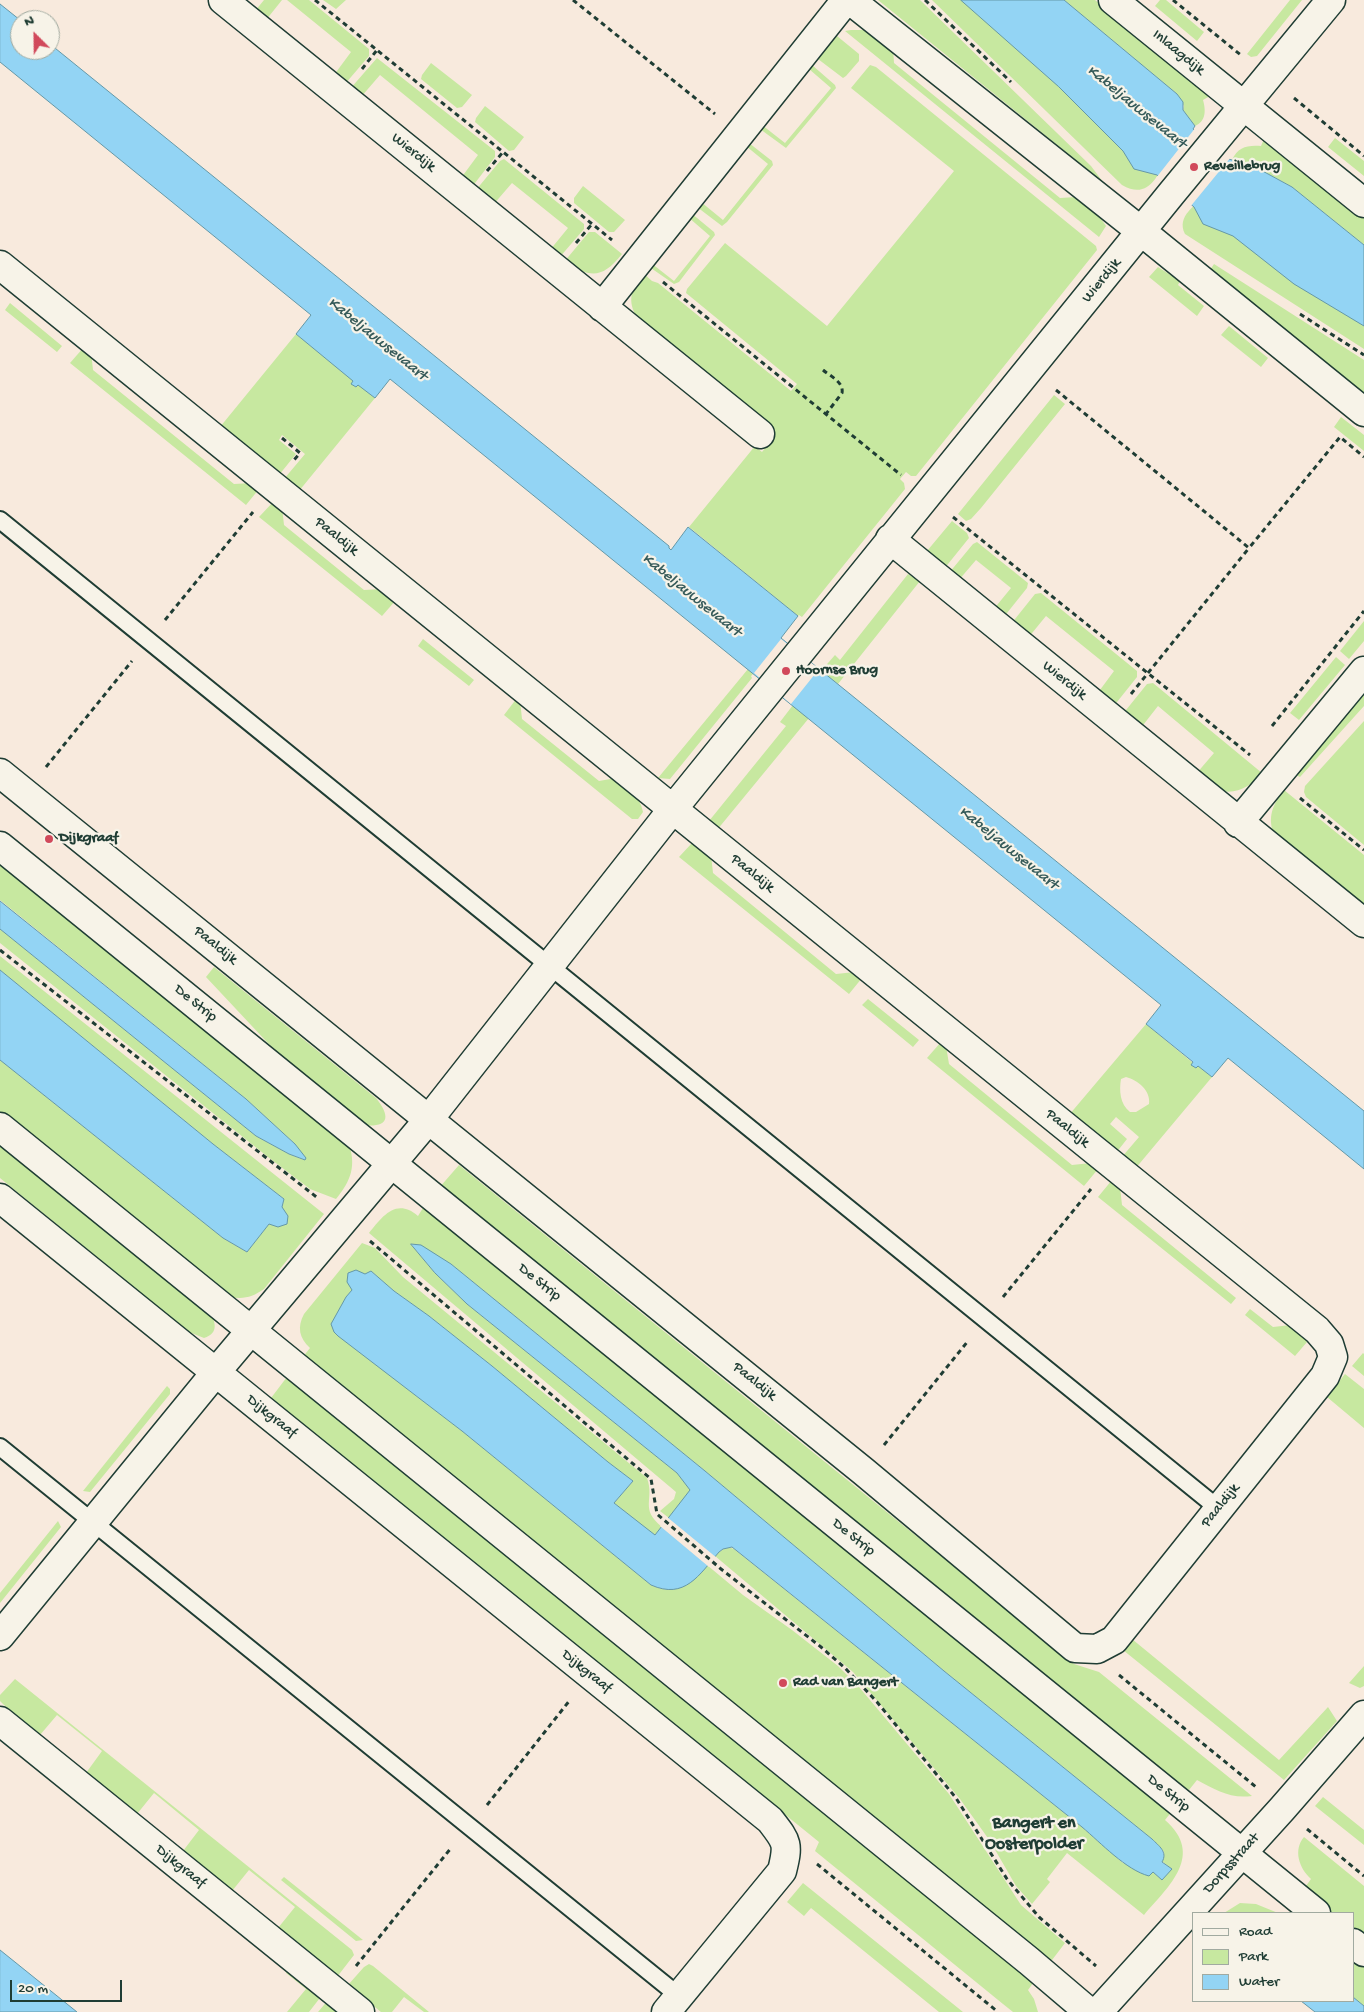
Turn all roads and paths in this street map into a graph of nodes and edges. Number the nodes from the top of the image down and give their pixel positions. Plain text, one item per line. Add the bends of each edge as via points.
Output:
1 (223, 0) edge
2 (315, 0) edge
3 (573, 0) edge
4 (846, 0) edge
5 (850, 0) edge
6 (1113, 0) edge
7 (1332, 0) edge
8 (1244, 106) junction
9 (740, 134) junction
10 (1364, 203) edge
11 (1142, 232) junction
12 (639, 262) junction
13 (0, 265) edge
14 (602, 307) junction
15 (1031, 368) junction
16 (823, 370) dead end
17 (1364, 412) edge
18 (826, 414) junction
19 (760, 434) dead end
20 (1364, 457) edge
21 (927, 496) junction
22 (0, 520) edge
23 (890, 539) junction
24 (1249, 548) junction
25 (1364, 611) edge
26 (1364, 671) edge
27 (1148, 673) junction
28 (1110, 719) junction
29 (1267, 732) dead end
30 (1255, 747) dead end
31 (1249, 754) junction
32 (0, 774) edge
33 (1278, 777) junction
34 (672, 810) junction
35 (1238, 823) junction
36 (0, 846) edge
37 (1364, 850) edge
38 (1364, 923) edge
39 (0, 950) edge
40 (550, 966) junction
41 (429, 1119) junction
42 (0, 1127) edge
43 (391, 1163) junction
44 (1111, 1164) junction
45 (0, 1198) edge
46 (345, 1220) junction
47 (985, 1320) junction
48 (250, 1331) junction
49 (216, 1372) junction
50 (0, 1447) edge
51 (863, 1471) junction
52 (1219, 1509) junction
53 (92, 1522) junction
54 (0, 1636) edge
55 (1097, 1649) junction
56 (1364, 1715) edge
57 (0, 1721) edge
58 (1282, 1809) junction
59 (788, 1850) junction
60 (1242, 1853) junction
61 (1364, 1876) edge
62 (1315, 1912) edge
63 (1354, 1944) edge
64 (1364, 1952) edge
65 (1117, 1991) junction
66 (673, 2004) edge
67 (360, 2012) edge
68 (998, 2012) edge
69 (1089, 2012) edge
70 (1098, 2012) edge

1 - 14 street, Wierdijk
2 - 12 path
3 - 9 path
4 - 9 street
5 - 11 street
6 - 8 street, Inlaagdijk
7 - 8 street
8 - 10 street, Inlaagdijk
8 - 11 street, Wierdijk
9 - 12 street
11 - 15 street, Wierdijk
11 - 17 street
12 - 14 street
12 - 18 path
13 - 34 street, Paaldijk
14 - 19 street, Wierdijk
15 - 21 street, Wierdijk
15 - 24 path
16 - 18 path via 843,389
18 - 21 path
20 - 24 path via 1340,437
21 - 23 street, Wierdijk
21 - 27 path
22 - 40 lane
23 - 28 street, Wierdijk
23 - 34 street, Wierdijk
24 - 27 path
25 - 29 path
26 - 33 street
27 - 28 path
27 - 31 path
28 - 35 street, Wierdijk
30 - 31 path
31 - 33 path
32 - 41 street, Paaldijk
33 - 35 street
33 - 37 path
34 - 40 street
34 - 44 street, Paaldijk
35 - 38 street, Wierdijk
36 - 43 street, De Strip
39 - 46 path
40 - 41 street
40 - 47 lane
41 - 43 street
41 - 51 street, Paaldijk
42 - 48 street
43 - 46 street
43 - 60 street, De Strip
44 - 47 path
44 - 52 street, Paaldijk via 1317,1330 1329,1344 1333,1357 1324,1376
45 - 49 street, Dijkgraaf
46 - 48 street
46 - 65 path via 651,1479 657,1514 845,1668 956,1798 1007,1879 1038,1917 1100,1970
47 - 51 path
47 - 52 lane
48 - 49 street
48 - 69 street via 1029,1960
49 - 53 street
49 - 59 street, Dijkgraaf via 770,1820 784,1838
50 - 53 lane
51 - 55 street, Paaldijk via 1075,1648
52 - 55 street, Paaldijk via 1114,1640
53 - 54 street
53 - 66 lane
55 - 58 path via 1108,1666
56 - 58 street, Dorpsstraat
57 - 67 street, Dijkgraaf
58 - 60 street, Dorpsstraat
58 - 61 path
59 - 66 street via 782,1871
59 - 68 path via 807,1855
60 - 62 street, De Strip
60 - 65 street, Dorpsstraat
63 - 64 street
65 - 70 street, Dorpsstraat

